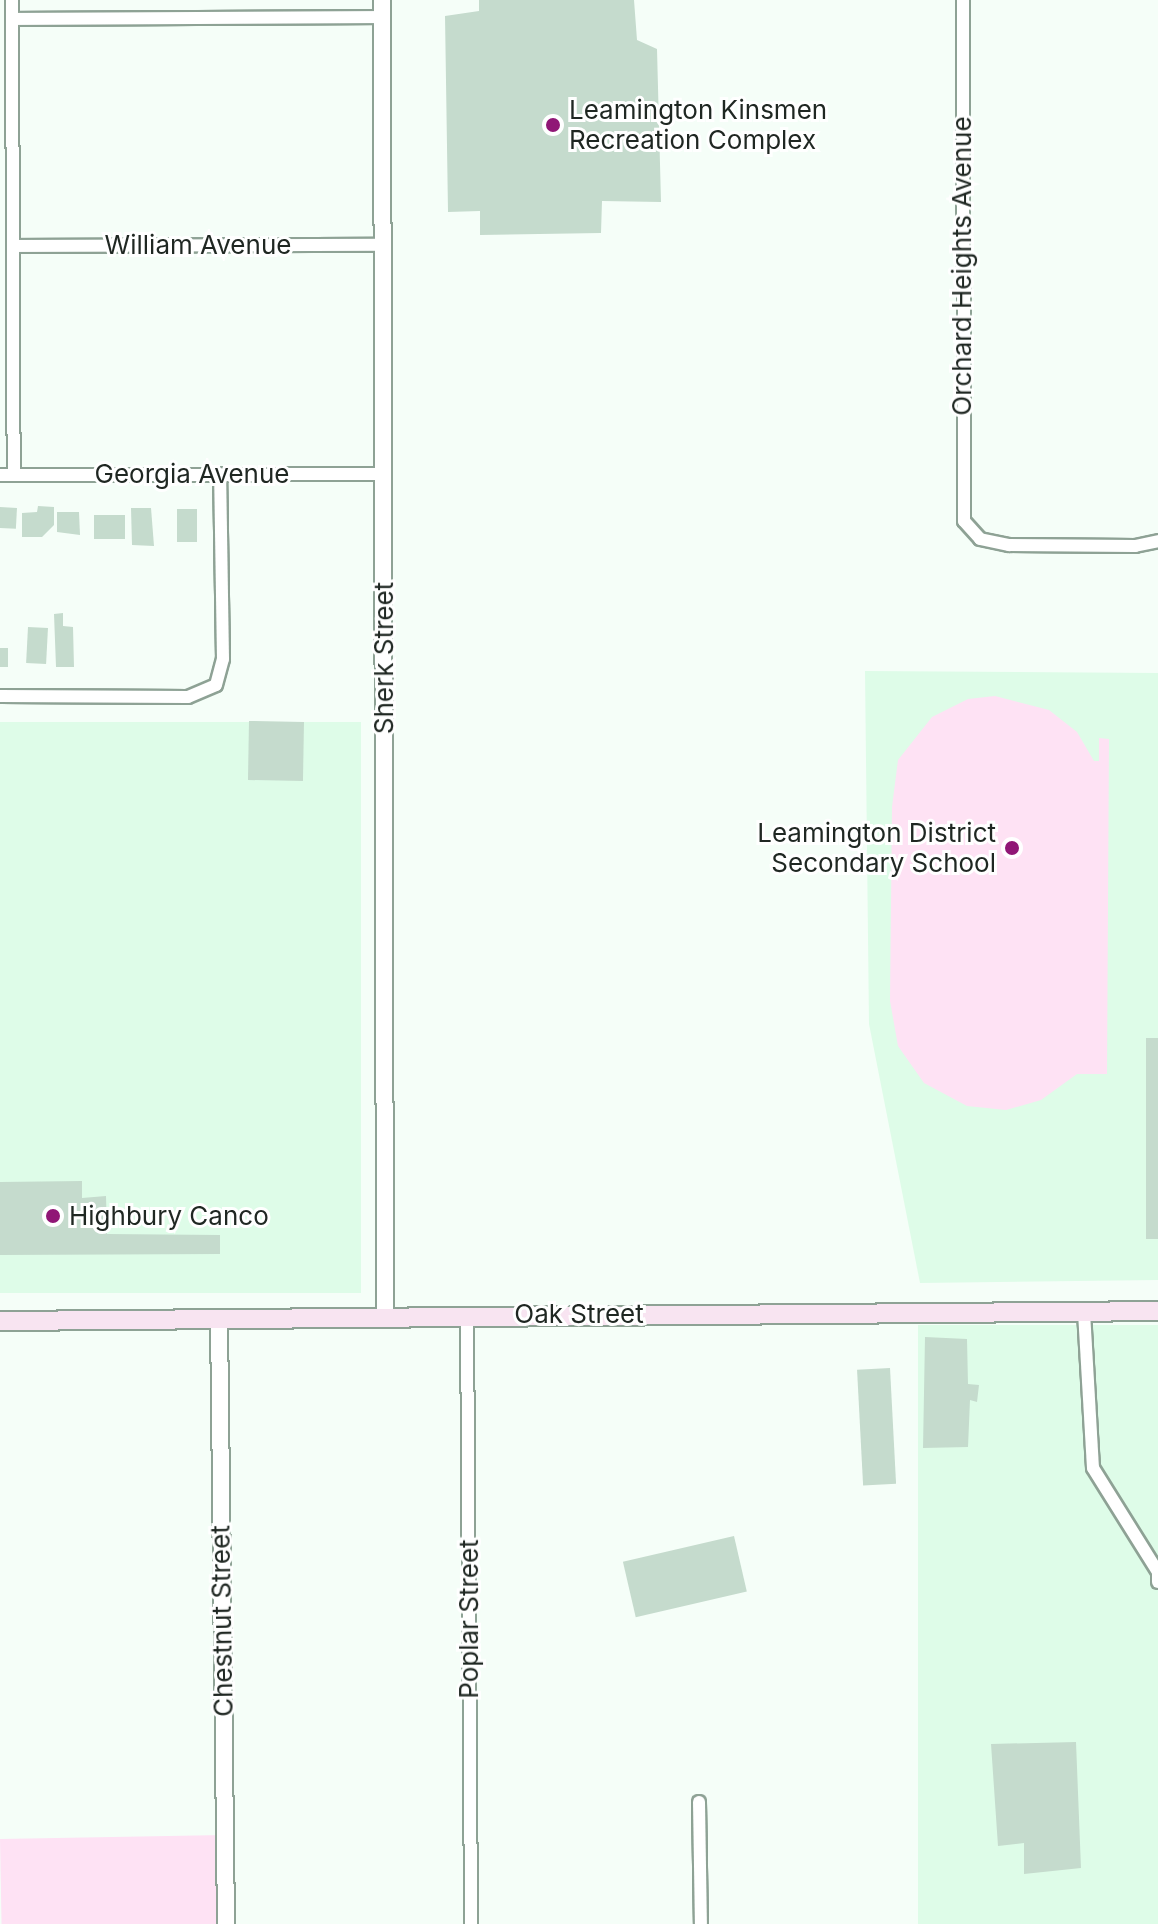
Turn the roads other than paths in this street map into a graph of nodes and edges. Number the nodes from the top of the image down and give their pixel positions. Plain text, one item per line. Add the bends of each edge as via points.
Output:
1 (12, 0) edge
2 (963, 0) edge
3 (382, 9) edge
4 (12, 19) junction
5 (383, 245) junction
6 (13, 246) junction
7 (220, 474) junction
8 (383, 474) junction
9 (7, 475) edge
10 (1158, 541) edge
11 (0, 696) edge
12 (1158, 1311) edge
13 (1084, 1312) junction
14 (467, 1315) junction
15 (385, 1316) junction
16 (219, 1318) junction
17 (0, 1321) edge
18 (1158, 1582) edge
19 (699, 1802) dead end
20 (226, 1924) edge
21 (471, 1924) edge
22 (701, 1924) edge

1 - 4 street
2 - 10 street, Orchard Heights Avenue via 961,509 980,539 1009,545 1135,546
3 - 4 street
3 - 5 street, Sherk Street
4 - 6 street
5 - 6 street, William Avenue
5 - 8 street, Sherk Street
6 - 9 street
7 - 8 street, Georgia Avenue
7 - 9 street, Georgia Avenue
7 - 11 street via 223,659 216,685 188,697
8 - 15 street, Sherk Street
12 - 13 main road, Oak Street
13 - 14 main road, Oak Street
13 - 18 street via 1093,1468 1158,1572
14 - 15 main road, Oak Street
14 - 21 street, Poplar Street
15 - 16 main road, Oak Street
16 - 17 main road, Oak Street
16 - 20 street, Chestnut Street
19 - 22 street

